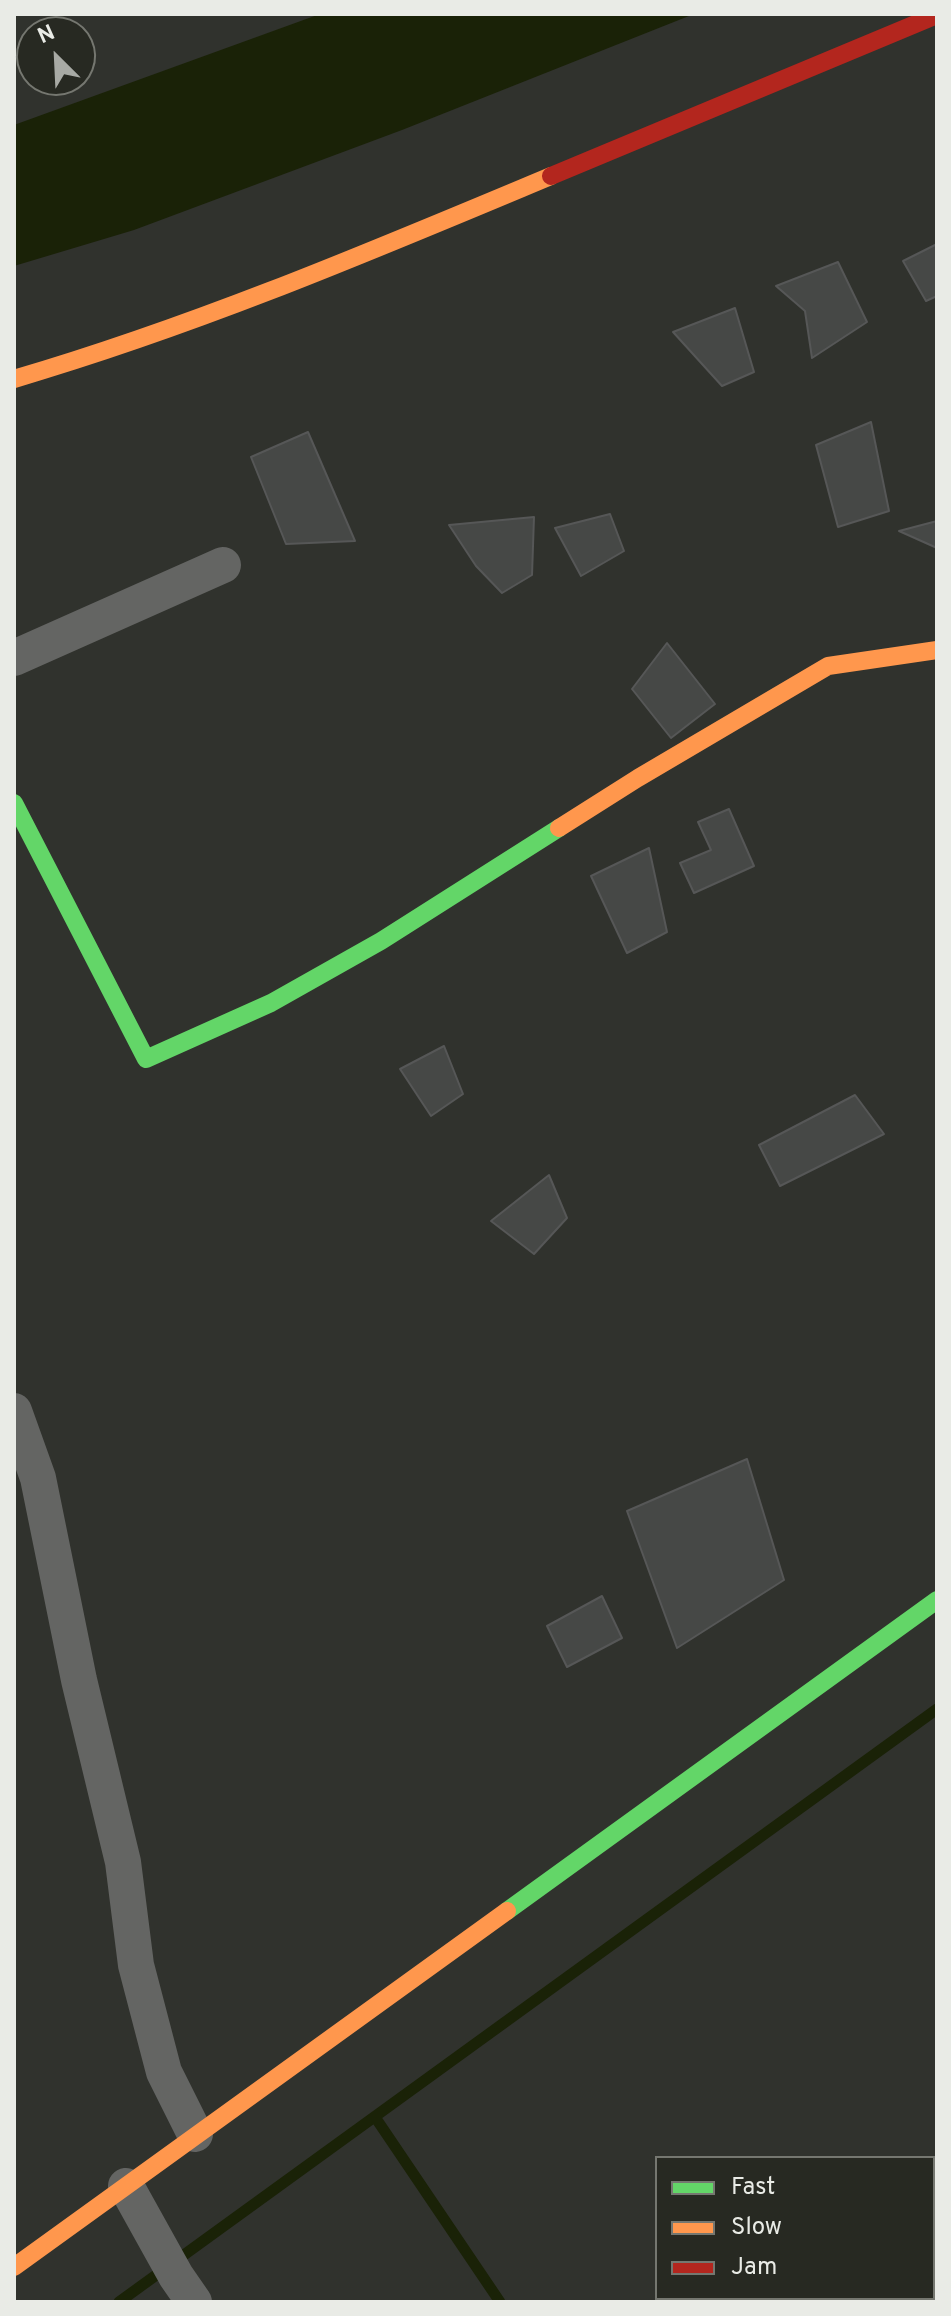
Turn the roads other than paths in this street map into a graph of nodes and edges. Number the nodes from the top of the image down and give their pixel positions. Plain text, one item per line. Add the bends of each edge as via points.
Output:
1 (937, 15) edge
2 (14, 379) edge
3 (223, 565) dead end
4 (937, 650) edge
5 (14, 658) edge
6 (14, 803) edge
7 (14, 1411) edge
8 (937, 1600) edge
9 (195, 2134) junction
10 (126, 2186) junction
11 (14, 2267) edge
12 (185, 2289) edge

1 - 2 street via 371,251 110,351
3 - 5 street
4 - 6 street via 828,666 638,778 381,941 271,1003 146,1059
7 - 9 street via 38,1478 123,1862 136,1965 164,2072
8 - 9 street
9 - 10 street
10 - 11 street
10 - 12 street

